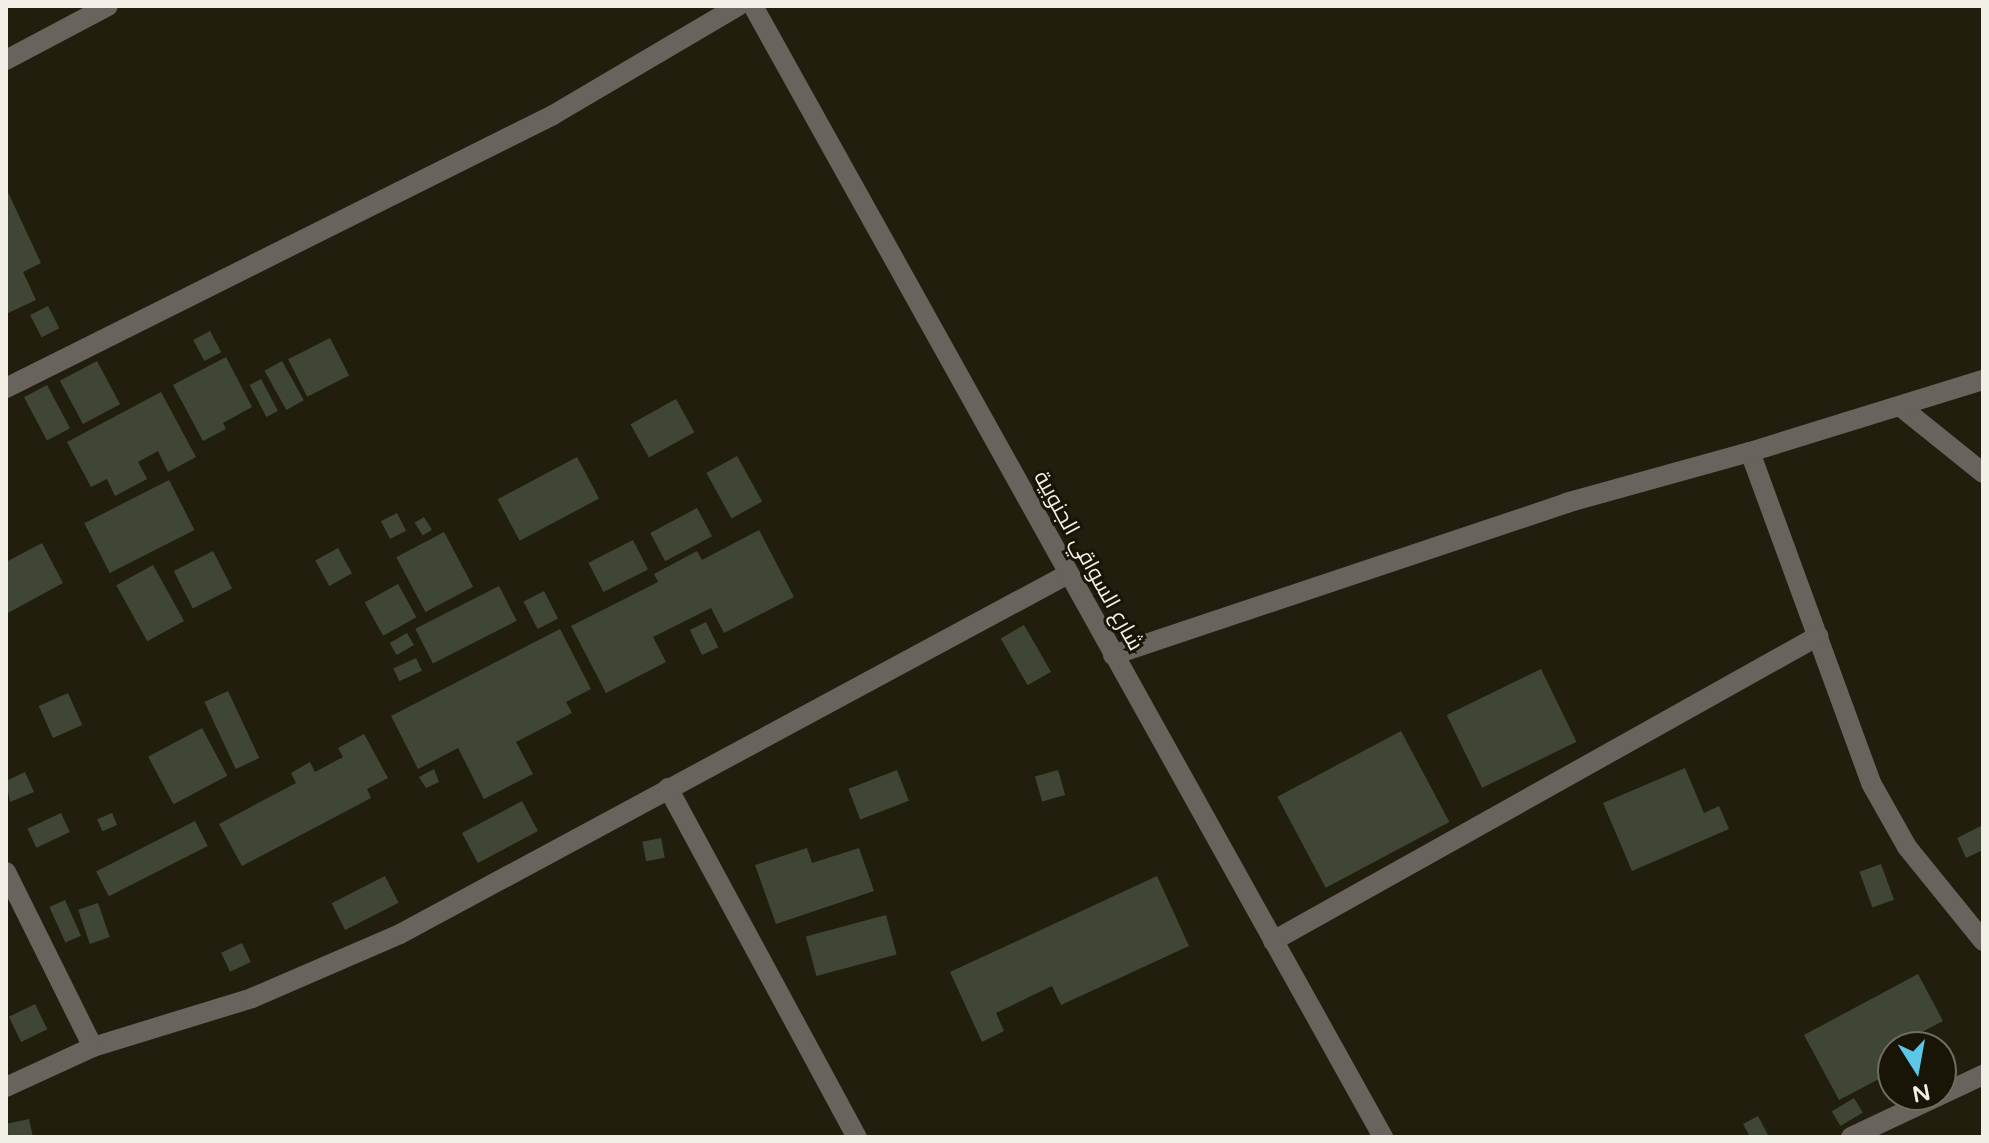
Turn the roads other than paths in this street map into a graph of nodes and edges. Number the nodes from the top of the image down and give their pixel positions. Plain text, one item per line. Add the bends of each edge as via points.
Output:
1 (108, 6) edge
2 (738, 6) edge
3 (753, 6) edge
4 (6, 60) edge
5 (1983, 380) edge
6 (6, 388) edge
7 (1901, 407) junction
8 (1750, 452) junction
9 (1983, 473) edge
10 (1068, 574) junction
11 (1818, 636) junction
12 (1113, 655) junction
13 (668, 788) junction
14 (6, 872) edge
15 (1273, 941) junction
16 (1983, 941) edge
17 (93, 1047) junction
18 (1983, 1075) edge
19 (6, 1087) edge
20 (857, 1137) edge
21 (1383, 1137) edge
22 (1851, 1137) edge

1 - 4 street
2 - 6 street via 553,115
3 - 10 street, شارع السواقي الجنوبية
5 - 7 street
7 - 8 street
7 - 9 street
8 - 11 street
8 - 12 street via 1566,503
10 - 12 street, شارع السواقي الجنوبية
10 - 13 street
11 - 15 street
11 - 16 street via 1889,819
12 - 15 street, شارع السواقي الجنوبية
13 - 17 street via 400,934 252,998
13 - 20 street
14 - 17 street
15 - 21 street, شارع السواقي الجنوبية
17 - 19 street
18 - 22 street

